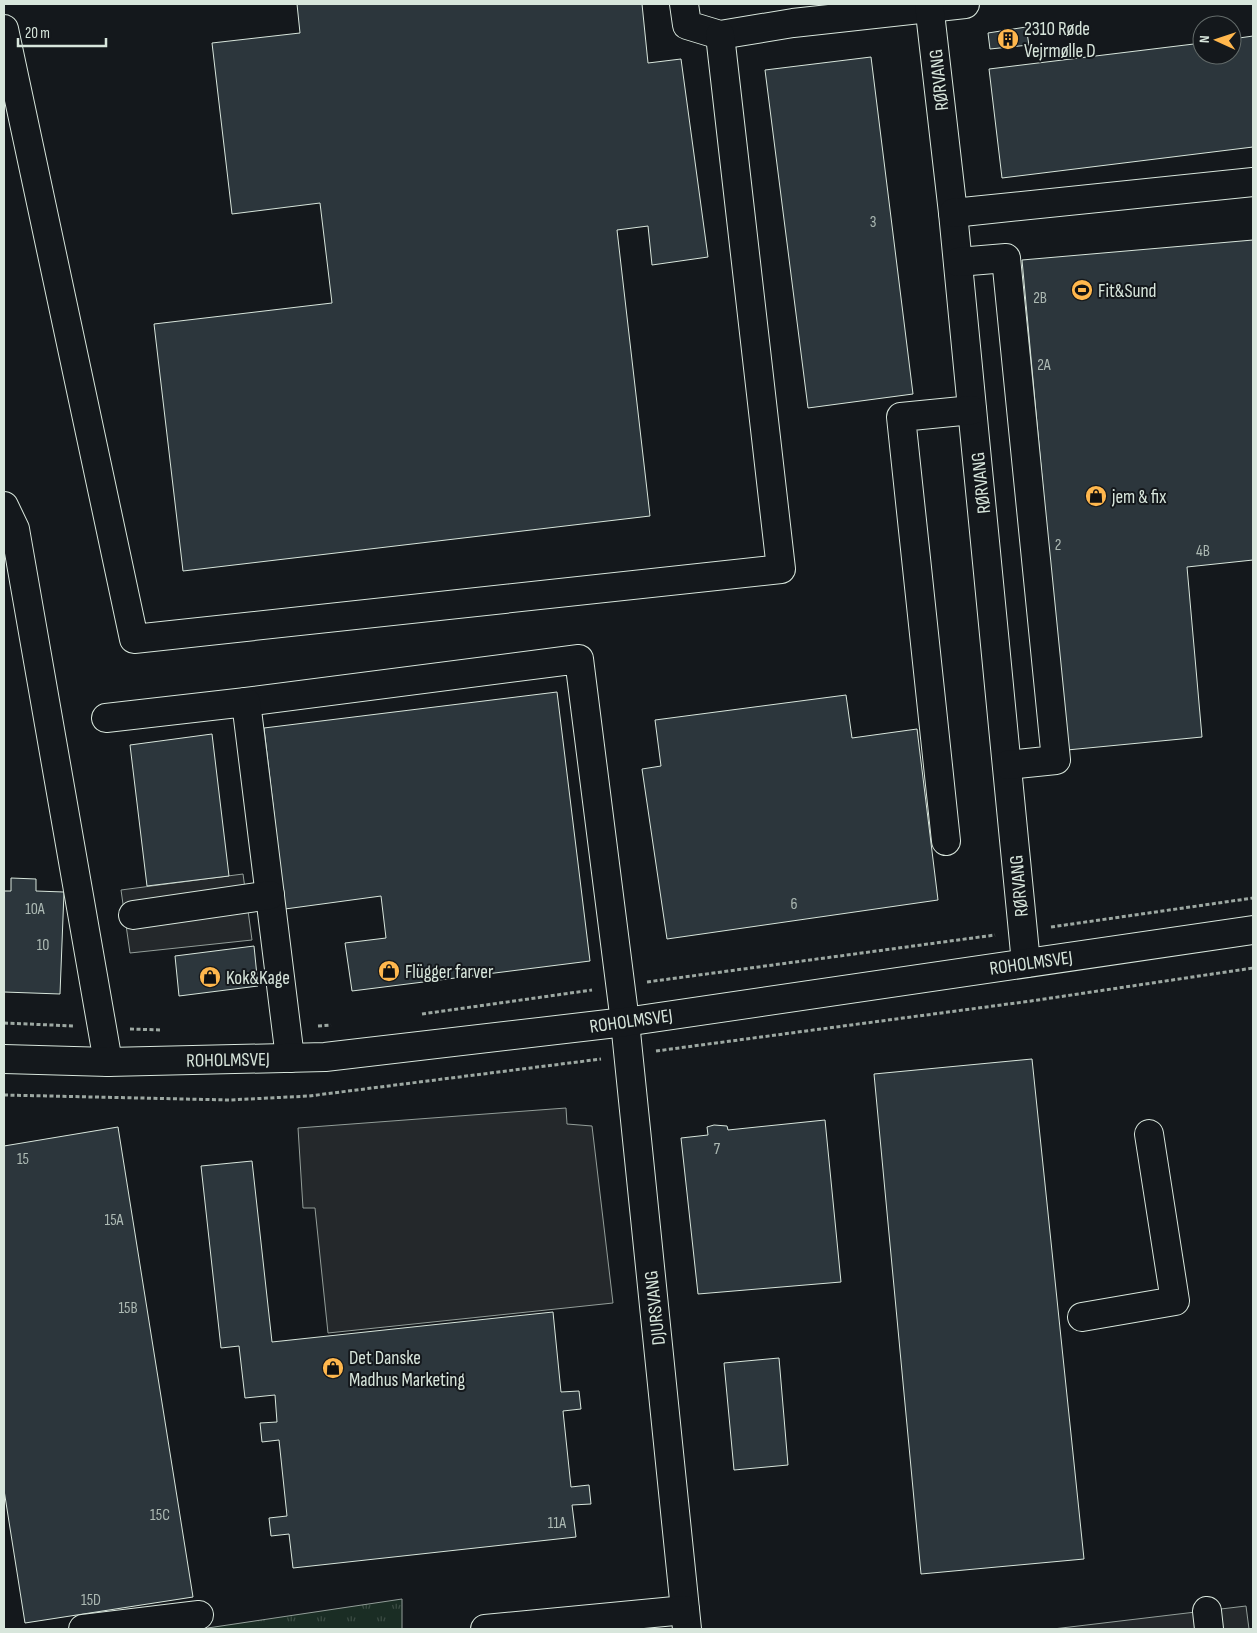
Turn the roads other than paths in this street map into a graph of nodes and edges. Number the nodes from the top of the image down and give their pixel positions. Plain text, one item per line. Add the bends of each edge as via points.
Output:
1 (684, 4) edge
2 (965, 4) edge
3 (930, 6) edge
4 (4, 29) edge
5 (720, 35) junction
6 (1253, 182) edge
7 (953, 213) junction
8 (958, 262) junction
9 (972, 410) junction
10 (4, 506) edge
11 (246, 702) junction
12 (106, 718) dead end
13 (1007, 765) junction
14 (946, 842) dead end
15 (270, 895) junction
16 (133, 915) dead end
17 (1253, 930) edge
18 (1026, 963) junction
19 (625, 1022) junction
20 (290, 1058) junction
21 (4, 1059) edge
22 (108, 1062) junction
23 (1148, 1134) dead end
24 (1082, 1317) dead end
25 (200, 1616) dead end
26 (686, 1620) edge
27 (626, 1623) edge
28 (83, 1629) edge
29 (484, 1629) edge

1 - 5 street via 687,25
2 - 3 street
3 - 5 street
3 - 7 street, RØRVANG
4 - 5 street via 134,639 781,569
6 - 7 street
7 - 8 street, RØRVANG
8 - 9 street, RØRVANG
8 - 13 street via 1006,258 1056,760
9 - 13 street, RØRVANG
9 - 14 street via 901,417
10 - 22 street via 16,529
11 - 12 street
11 - 15 street
11 - 19 street, DJURSVANG via 579,659
13 - 18 street, RØRVANG
15 - 16 street
15 - 20 street
17 - 18 street, ROHOLMSVEJ
18 - 19 street, ROHOLMSVEJ
19 - 20 street, ROHOLMSVEJ via 325,1057
19 - 26 street, DJURSVANG
20 - 22 street, ROHOLMSVEJ
21 - 22 street, ROHOLMSVEJ
23 - 24 street via 1174,1301
25 - 28 street
26 - 27 street
27 - 29 street

